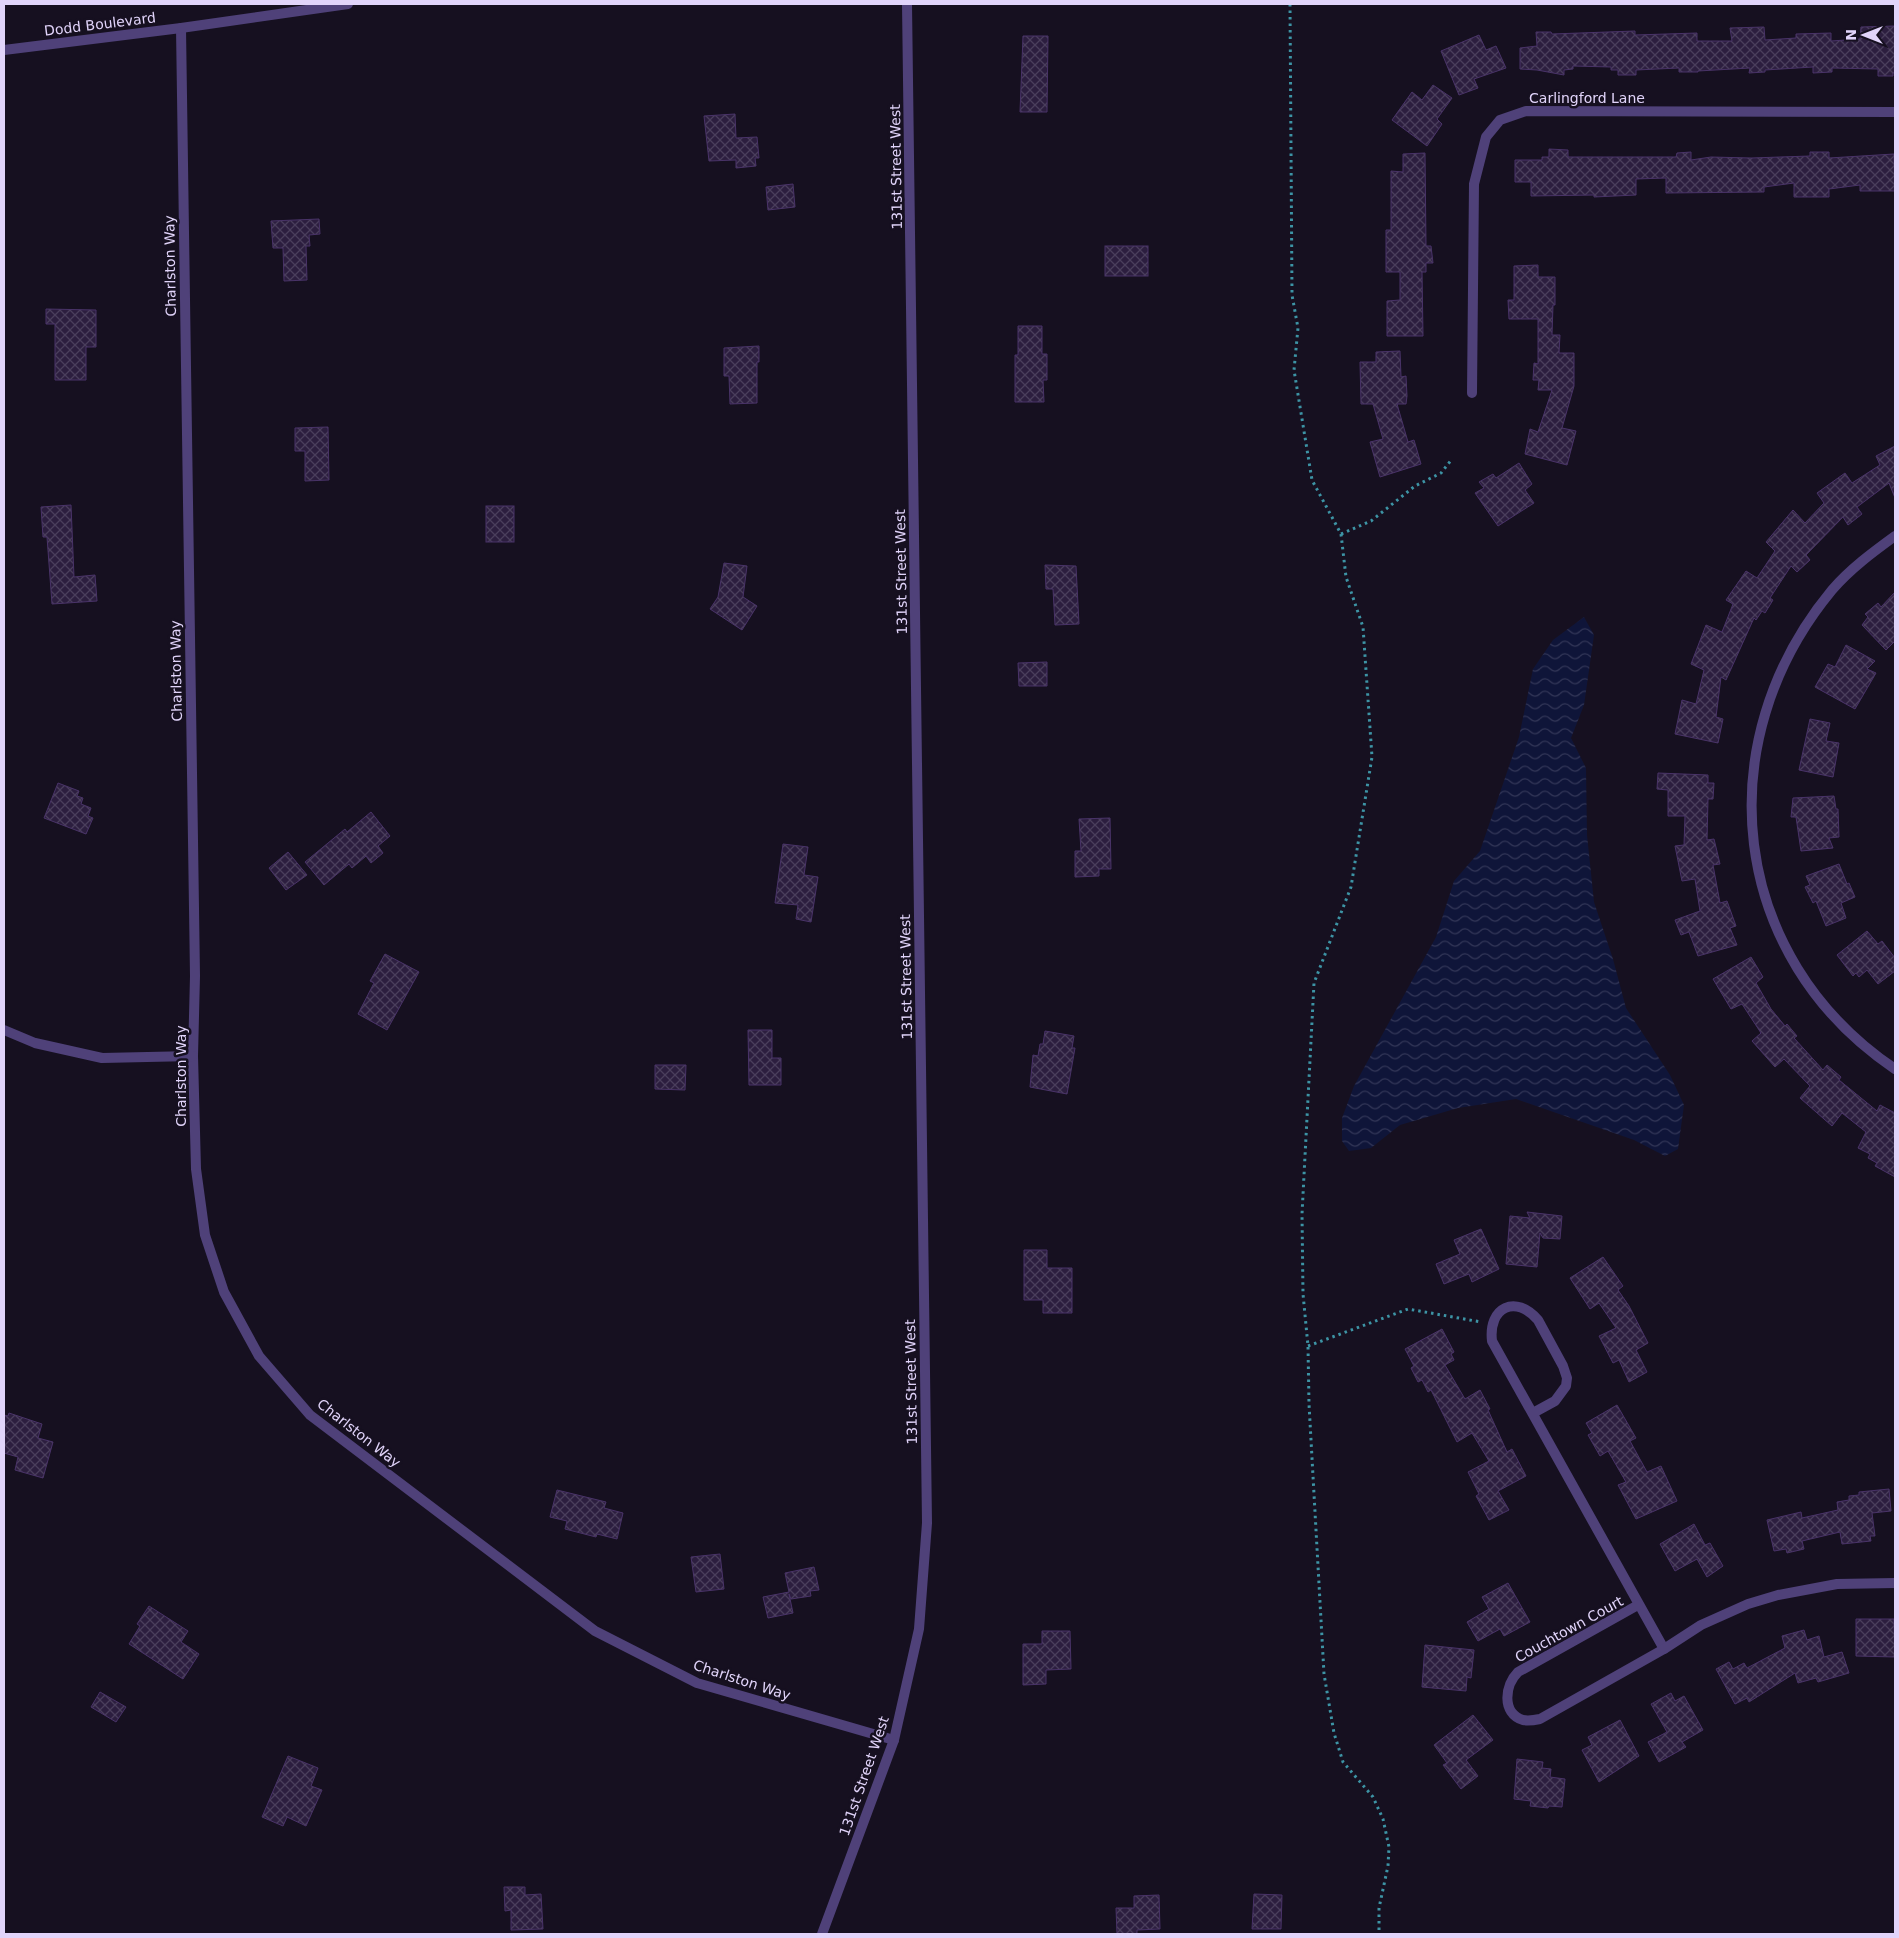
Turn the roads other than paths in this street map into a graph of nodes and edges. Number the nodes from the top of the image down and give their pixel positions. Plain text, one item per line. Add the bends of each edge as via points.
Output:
1 (348, 4) edge
2 (907, 4) edge
3 (181, 28) junction
4 (4, 50) edge
5 (1895, 112) edge
6 (1472, 393) dead end
7 (1895, 536) edge
8 (4, 1030) edge
9 (193, 1056) junction
10 (1895, 1069) edge
11 (1533, 1413) junction
12 (1895, 1583) edge
13 (1638, 1605) junction
14 (1664, 1649) junction
15 (894, 1740) junction
16 (822, 1934) edge

1 - 3 street, Dodd Boulevard
2 - 15 street, 131st Street West via 927,1523 919,1629
3 - 4 street, Dodd Boulevard
3 - 9 street, Charlston Way via 195,991
5 - 6 street, Carlingford Lane via 1526,111 1500,120 1486,137 1474,184
7 - 10 street via 1859,563 1833,589 1791,648 1770,694 1757,744 1751,788 1751,815 1759,873 1769,909 1788,954 1838,1021 1875,1056
8 - 9 street via 36,1043 102,1058
9 - 15 street, Charlston Way via 196,1169 205,1235 224,1292 259,1356 310,1415 594,1631 697,1683
11 - 11 street, Couchtown Court via 1492,1341 1492,1324 1497,1313 1505,1308 1525,1308 1538,1320 1567,1378 1566,1386 1555,1401
11 - 13 street, Couchtown Court
12 - 14 street, Couchtown Court via 1837,1584 1778,1595 1748,1604 1701,1625
13 - 14 street, Couchtown Court
13 - 14 street, Couchtown Court via 1518,1672 1508,1687 1509,1707 1524,1720 1540,1719
15 - 16 street, 131st Street West

